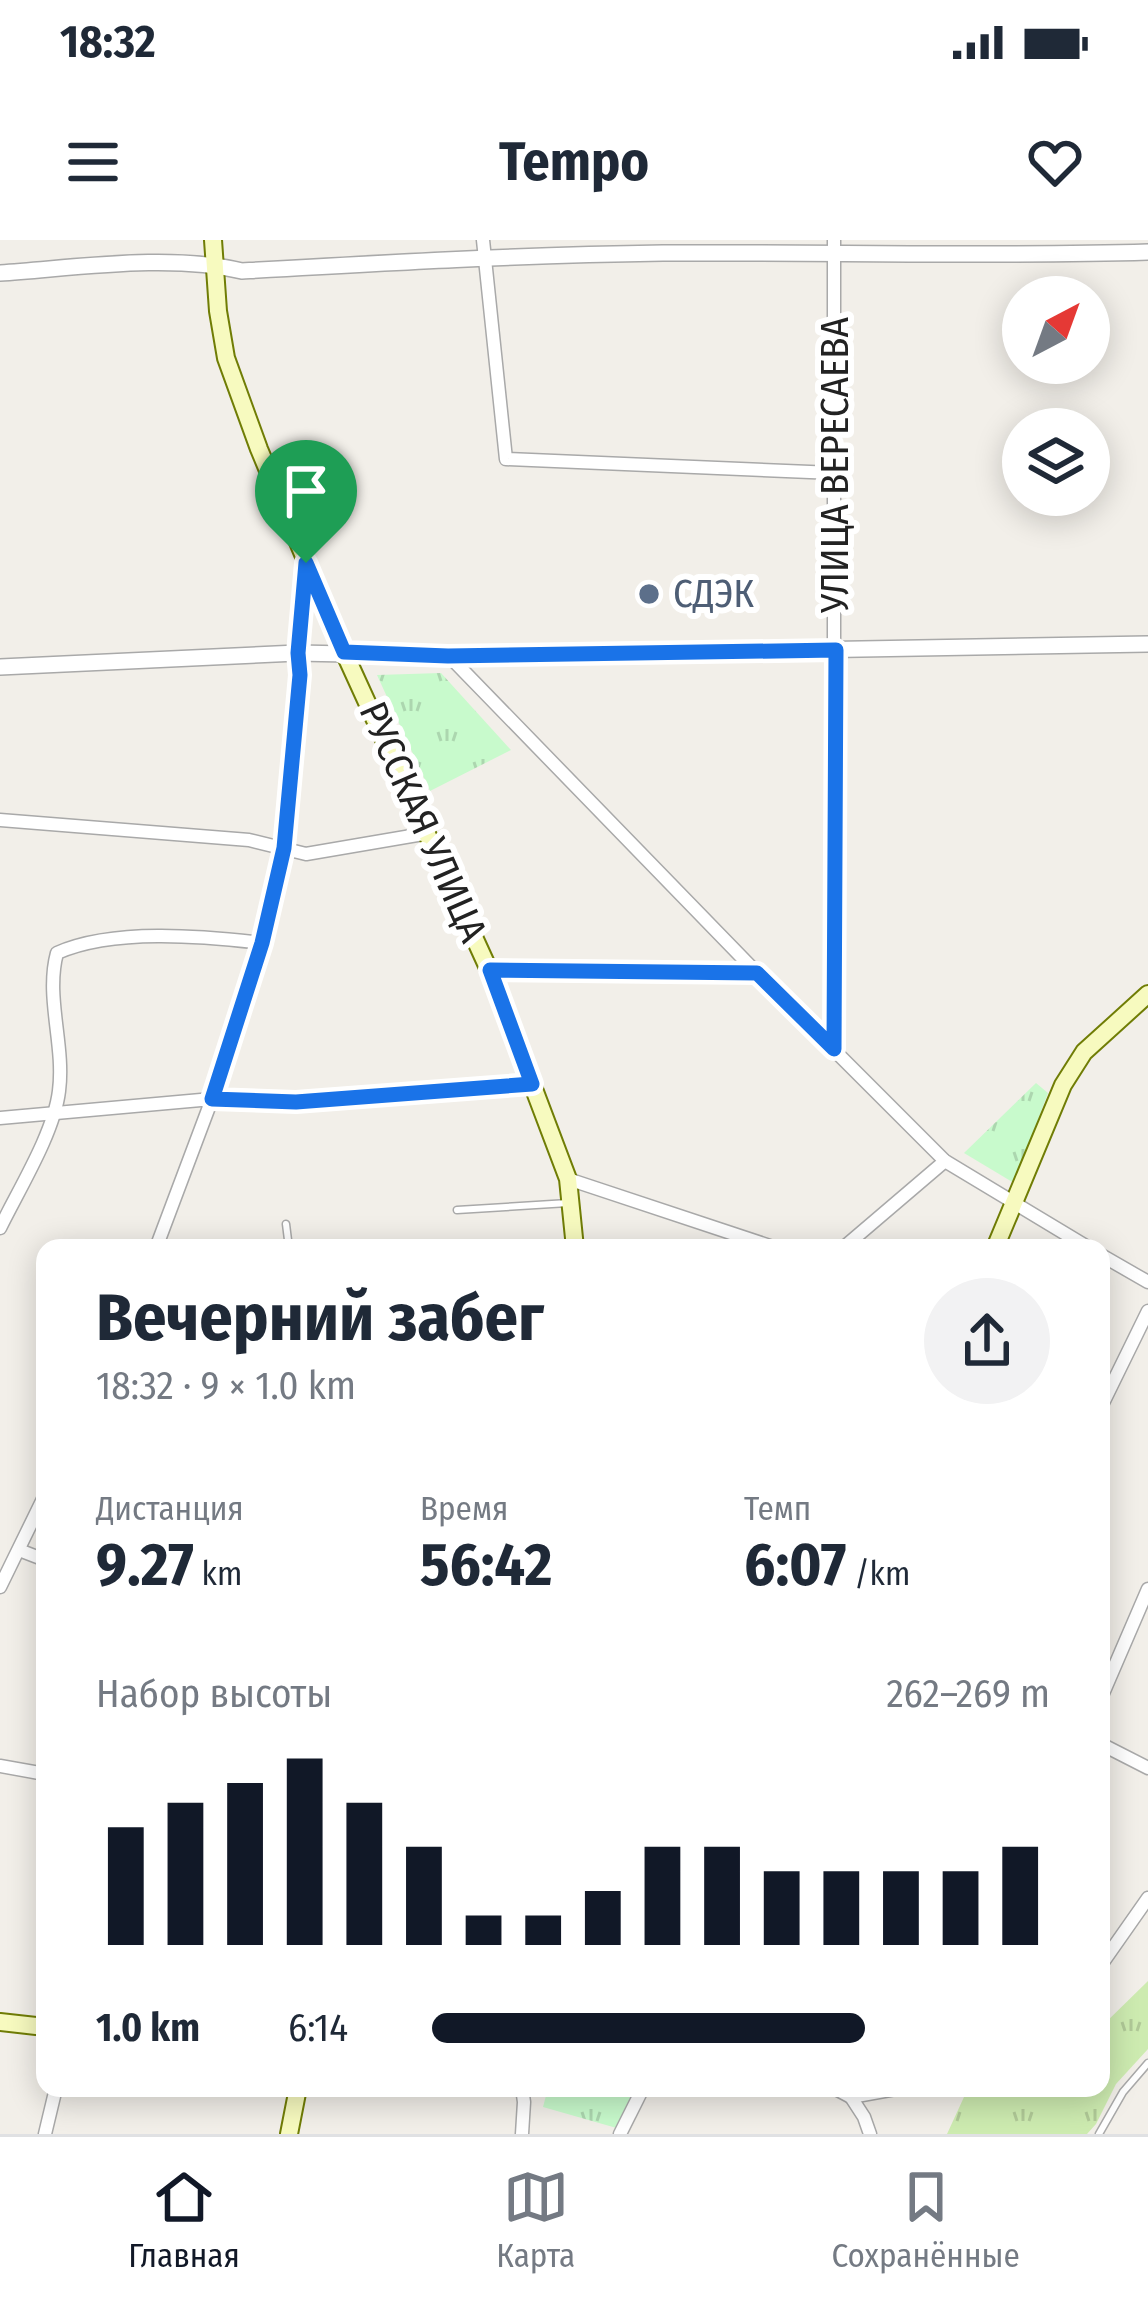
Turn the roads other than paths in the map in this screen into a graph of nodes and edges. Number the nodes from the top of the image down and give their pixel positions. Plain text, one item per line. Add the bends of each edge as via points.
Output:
1 (213, 240) edge
2 (663, 247) edge
3 (834, 247) edge
4 (484, 248) edge
5 (1005, 248) edge
6 (1148, 252) edge
7 (217, 265) junction
8 (0, 273) edge
9 (834, 472) junction
10 (306, 563) junction
11 (1148, 644) edge
12 (836, 650) junction
13 (344, 652) junction
14 (298, 653) junction
15 (448, 656) junction
16 (0, 667) edge
17 (0, 820) edge
18 (429, 833) junction
19 (284, 848) junction
20 (262, 943) junction
21 (490, 970) junction
22 (757, 973) junction
23 (1148, 994) edge
24 (834, 1049) junction
25 (532, 1084) junction
26 (212, 1099) junction
27 (55, 1115) junction
28 (0, 1118) edge
29 (945, 1161) junction
30 (568, 1179) junction
31 (572, 1203) junction
32 (1014, 1204) junction
33 (458, 1210) dead end
34 (286, 1224) dead end
35 (0, 1228) edge
36 (160, 1239) edge
37 (288, 1239) edge
38 (574, 1239) edge
39 (749, 1239) edge
40 (854, 1239) edge
41 (999, 1239) edge
42 (1074, 1239) edge
43 (1110, 1260) edge
44 (1148, 1282) edge
45 (1148, 1310) edge
46 (1110, 1388) edge
47 (36, 1515) edge
48 (19, 1550) junction
49 (36, 1557) edge
50 (2, 1577) edge
51 (1148, 1589) edge
52 (1110, 1677) edge
53 (1110, 1749) edge
54 (0, 1766) edge
55 (1148, 1768) edge
56 (36, 1772) edge
57 (1148, 1898) edge
58 (1110, 1952) edge
59 (0, 2022) edge
60 (36, 2026) edge
61 (1148, 2063) edge
62 (54, 2097) edge
63 (296, 2097) edge
64 (523, 2097) edge
65 (638, 2097) edge
66 (851, 2097) edge
67 (45, 2134) edge
68 (289, 2134) edge
69 (522, 2134) edge
70 (620, 2134) edge
71 (870, 2134) edge
72 (1099, 2134) edge

1 - 7 main road, РУССКАЯ УЛИЦА
2 - 3 street
2 - 4 street
3 - 5 street
3 - 9 street, УЛИЦА ВЕРЕСАЕВА
4 - 7 street via 242,271
4 - 9 street via 506,459
5 - 6 street
7 - 8 street
7 - 10 main road, РУССКАЯ УЛИЦА via 226,358
9 - 12 street, УЛИЦА ВЕРЕСАЕВА
10 - 13 main road, РУССКАЯ УЛИЦА
10 - 14 street
11 - 12 street
12 - 15 street
12 - 24 street, УЛИЦА ВЕРЕСАЕВА
13 - 14 street
13 - 15 street
13 - 18 main road, РУССКАЯ УЛИЦА
14 - 16 street
14 - 19 street
15 - 22 street
17 - 19 street
18 - 19 street via 306,854
18 - 21 main road, РУССКАЯ УЛИЦА
19 - 20 street
20 - 26 street
20 - 27 street via 190,935 81,942 57,952
21 - 22 street
21 - 25 main road, РУССКАЯ УЛИЦА
22 - 24 street
23 - 32 main road via 1078,1060
24 - 29 street
25 - 26 street via 296,1102
25 - 30 main road, РУССКАЯ УЛИЦА
26 - 27 street
26 - 36 street
27 - 28 street
27 - 35 street
29 - 32 street
29 - 40 street
30 - 31 main road, РУССКАЯ УЛИЦА
30 - 39 street
31 - 33 lane
31 - 38 main road, РУССКАЯ УЛИЦА
32 - 41 main road
32 - 42 street
34 - 37 lane
43 - 44 street
45 - 46 street
47 - 48 street
48 - 49 street
48 - 50 street
51 - 52 street
53 - 55 street
54 - 56 street
57 - 58 street
59 - 60 main road
61 - 72 lane
62 - 67 street
63 - 68 main road
64 - 69 street
65 - 70 street
66 - 71 street

